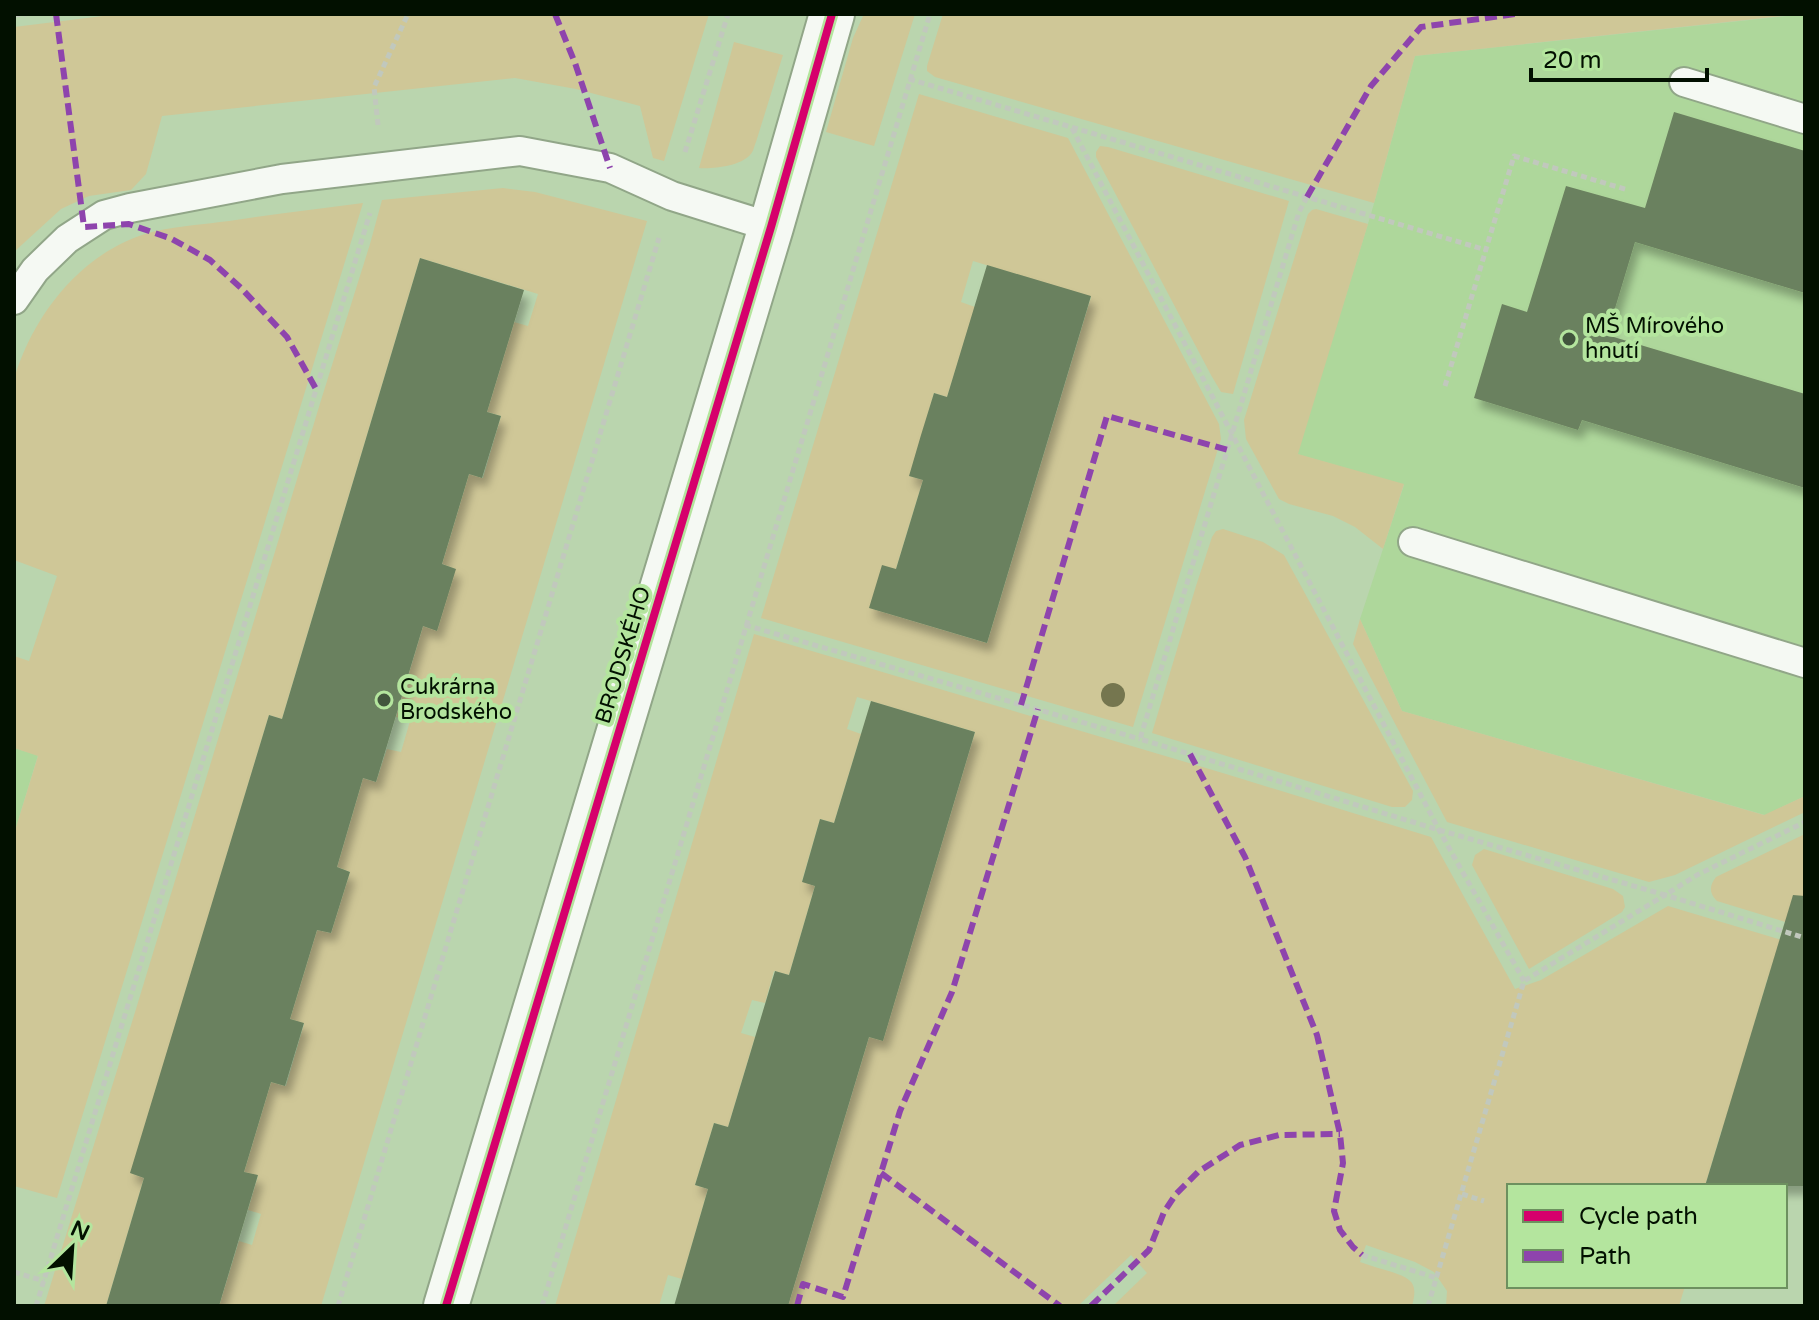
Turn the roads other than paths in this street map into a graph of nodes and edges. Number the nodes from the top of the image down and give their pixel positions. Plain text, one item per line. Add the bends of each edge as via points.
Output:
1 (832, 14) edge
2 (1684, 82) dead end
3 (1805, 119) edge
4 (771, 227) junction
5 (14, 300) edge
6 (1413, 542) dead end
7 (1805, 663) edge
8 (446, 1306) edge

1 - 4 street, BRODSKÉHO
2 - 3 lane
4 - 5 lane via 672,196 610,168 520,151 282,179 104,215 67,239
4 - 8 street, BRODSKÉHO
6 - 7 lane

